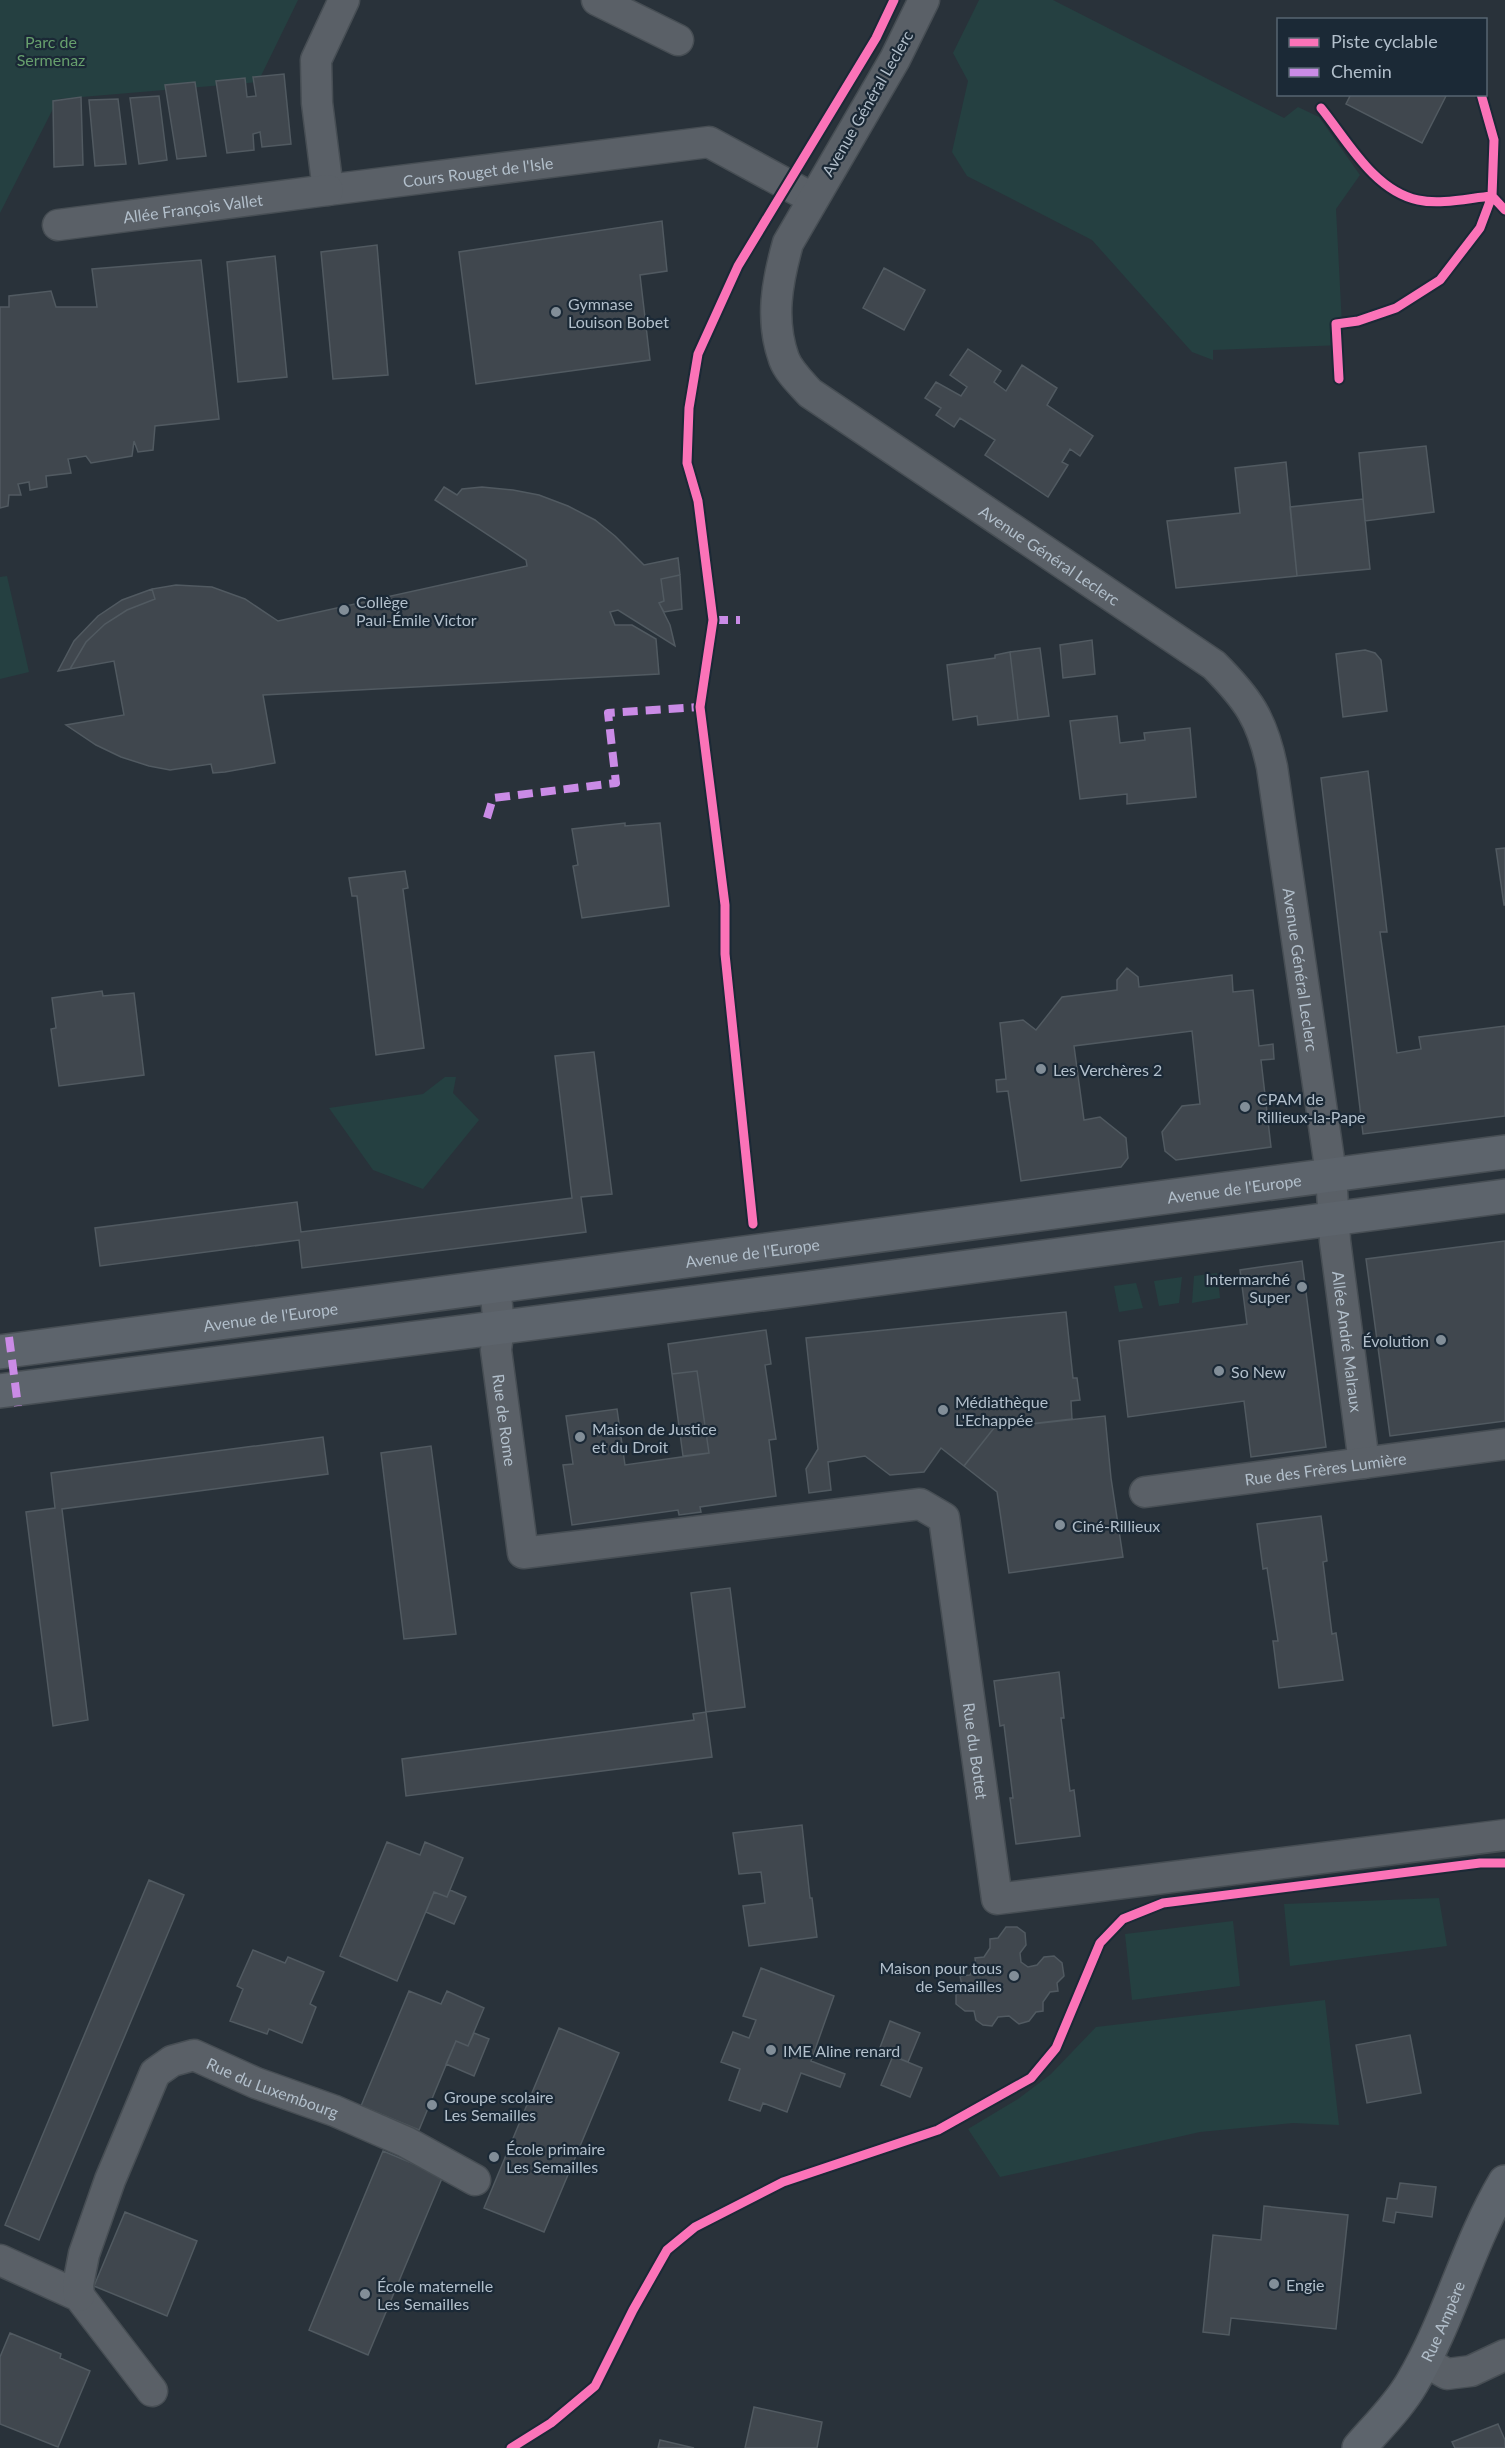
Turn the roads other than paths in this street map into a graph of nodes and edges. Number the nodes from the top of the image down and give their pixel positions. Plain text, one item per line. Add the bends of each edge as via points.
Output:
1 (344, 0) edge
2 (597, 0) edge
3 (924, 0) edge
4 (678, 40) dead end
5 (328, 190) junction
6 (812, 198) junction
7 (58, 225) dead end
8 (1505, 1152) edge
9 (1331, 1174) junction
10 (1505, 1196) edge
11 (1334, 1219) junction
12 (495, 1286) junction
13 (499, 1326) junction
14 (0, 1352) edge
15 (0, 1390) edge
16 (1505, 1444) edge
17 (1364, 1463) junction
18 (1145, 1492) dead end
19 (523, 1553) joint
20 (1505, 1835) edge
21 (475, 2180) dead end
22 (1505, 2182) edge
23 (0, 2260) edge
24 (79, 2296) junction
25 (1505, 2355) edge
26 (1424, 2361) junction
27 (152, 2391) dead end
28 (1359, 2448) edge

1 - 5 street via 316,60 316,103
2 - 4 street
3 - 6 street, Avenue Général Leclerc via 895,58
5 - 6 street, Cours Rouget de l'Isle via 710,142
5 - 7 street, Allée François Vallet
6 - 9 street, Avenue Général Leclerc via 788,243 775,304 784,360 795,376 810,393 1214,665 1254,711 1267,741 1272,767
8 - 9 street, Avenue de l'Europe
9 - 11 street, Avenue Général Leclerc
9 - 12 street, Avenue de l'Europe
10 - 11 street
11 - 13 street
11 - 17 street, Allée André Malraux
12 - 13 street, Rue de Rome
12 - 14 street, Avenue de l'Europe
13 - 15 street
13 - 19 street, Rue de Rome via 496,1350
16 - 17 street, Rue des Frères Lumière
17 - 18 street, Rue des Frères Lumière
19 - 20 street, Rue du Bottet via 920,1504 944,1518 997,1899
21 - 24 street, Rue du Luxembourg via 406,2142 194,2055 172,2061 155,2073 110,2180 84,2254
22 - 26 street, Rue Ampère via 1485,2216
23 - 24 street
24 - 27 street
25 - 26 street via 1471,2371 1447,2374
26 - 28 street, Rue Ampère via 1411,2385

